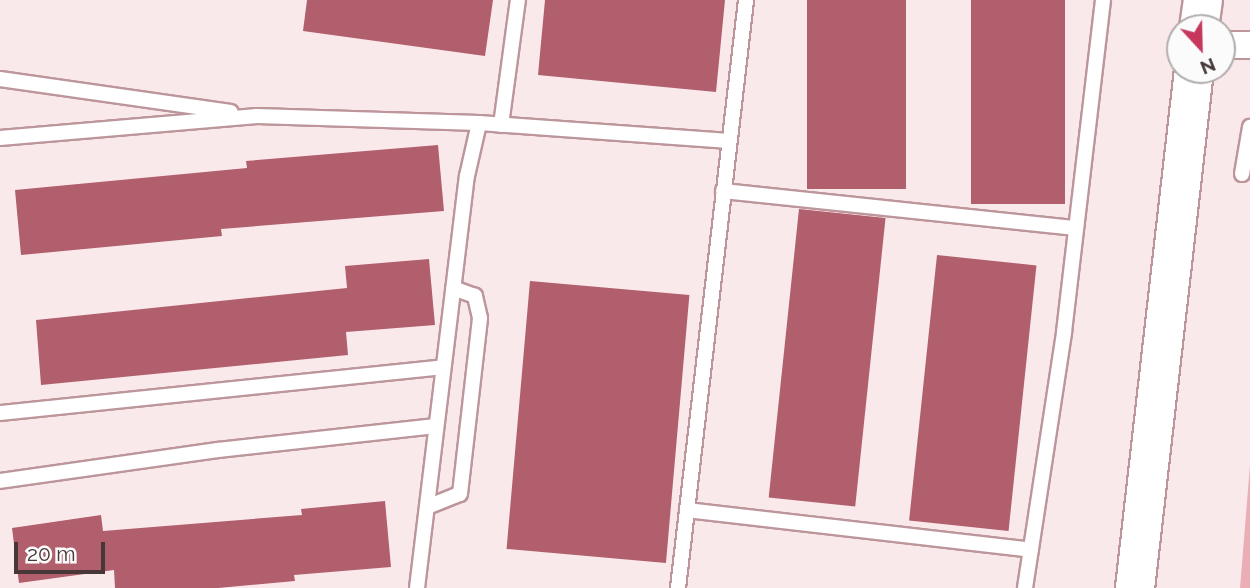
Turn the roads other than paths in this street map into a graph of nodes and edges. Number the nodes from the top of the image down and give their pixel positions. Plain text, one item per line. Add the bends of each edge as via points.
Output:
1 (518, 0) edge
2 (746, 0) edge
3 (1103, 0) edge
4 (0, 79) edge
5 (1192, 84) edge
6 (257, 116) junction
7 (479, 123) junction
8 (501, 125) junction
9 (1250, 127) edge
10 (0, 138) edge
11 (729, 141) junction
12 (1242, 174) dead end
13 (723, 191) junction
14 (1076, 228) junction
15 (453, 288) junction
16 (442, 367) junction
17 (0, 413) edge
18 (436, 426) junction
19 (0, 481) edge
20 (427, 507) junction
21 (687, 510) junction
22 (1031, 550) junction
23 (417, 588) edge
24 (678, 588) edge
25 (1025, 588) edge
26 (1135, 588) edge

1 - 8 lane
2 - 11 lane
3 - 14 lane
4 - 6 lane
5 - 26 main road
6 - 7 lane
6 - 10 lane
7 - 8 lane
7 - 15 lane
8 - 11 lane
9 - 12 lane
11 - 13 lane
13 - 14 lane
13 - 21 lane
14 - 22 lane
15 - 16 lane
15 - 20 lane via 475,296 480,318 460,494
16 - 17 lane
16 - 18 lane
18 - 19 lane
18 - 20 lane
20 - 23 lane
21 - 22 lane
21 - 24 lane
22 - 25 lane

